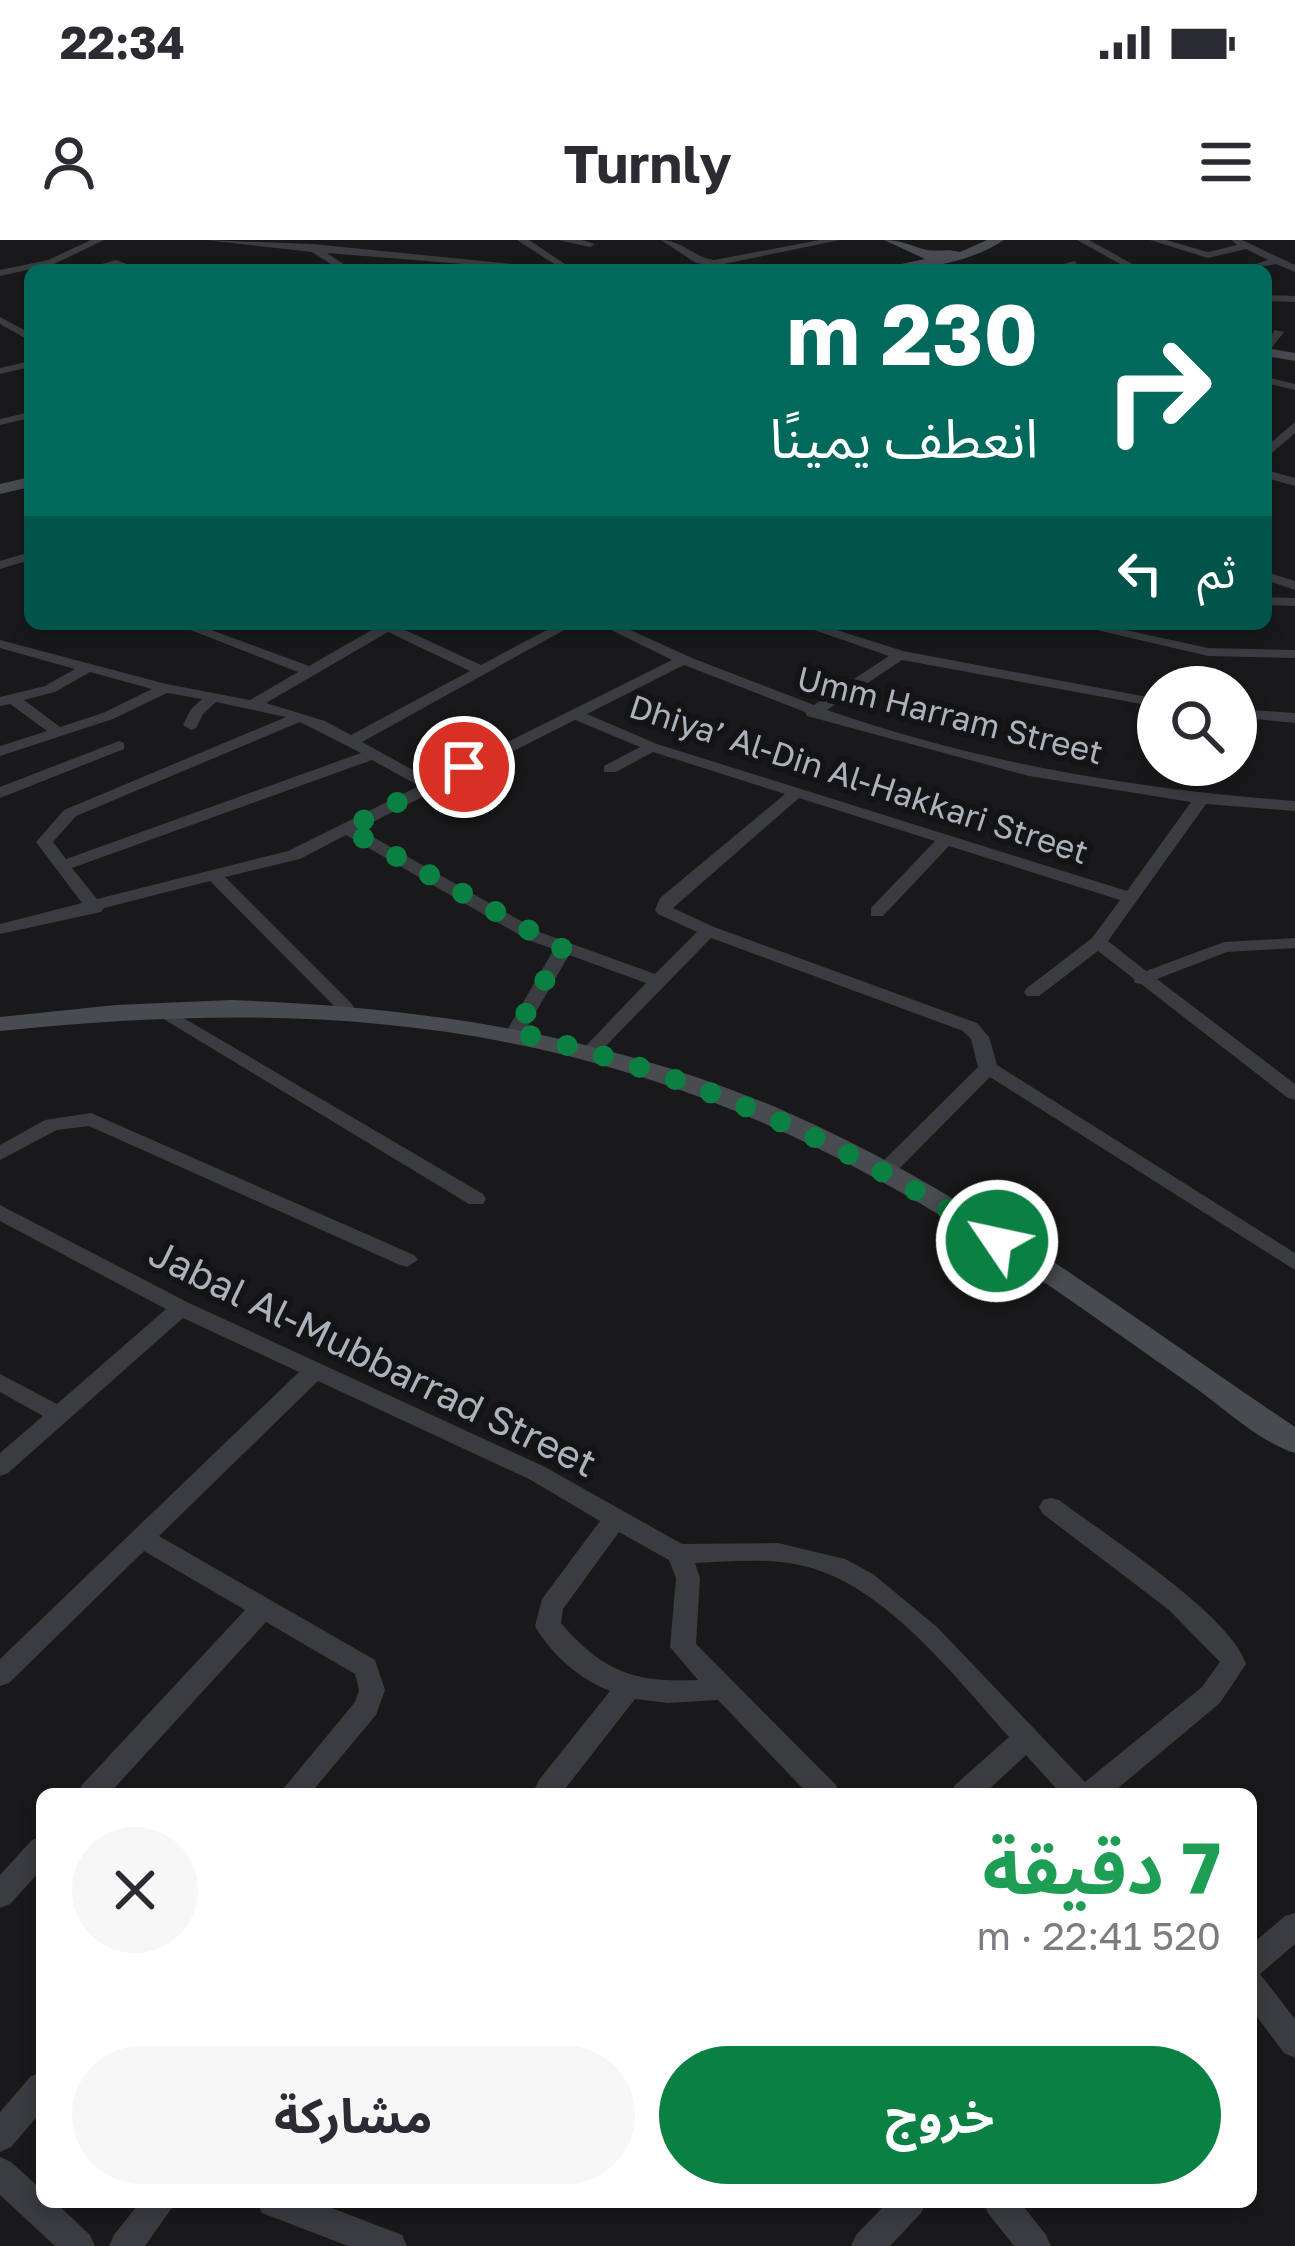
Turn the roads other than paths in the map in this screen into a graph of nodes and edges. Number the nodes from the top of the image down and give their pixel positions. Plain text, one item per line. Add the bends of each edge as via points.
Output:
1 (98, 240) edge
2 (210, 240) edge
3 (522, 240) edge
4 (562, 240) edge
5 (666, 240) edge
6 (753, 240) edge
7 (835, 240) edge
8 (985, 240) edge
9 (998, 240) edge
10 (1082, 240) edge
11 (1155, 240) edge
12 (1235, 240) edge
13 (897, 242) edge
14 (292, 244) edge
15 (590, 244) dead end
16 (1247, 246) junction
17 (315, 247) junction
18 (777, 253) junction
19 (942, 256) junction
20 (56, 260) junction
21 (745, 260) junction
22 (1280, 261) junction
23 (39, 264) edge
24 (66, 264) edge
25 (338, 264) edge
26 (512, 264) edge
27 (553, 264) edge
28 (754, 264) edge
29 (906, 264) edge
30 (967, 264) edge
31 (1127, 264) edge
32 (1268, 264) edge
33 (1295, 266) edge
34 (1279, 332) dead end
35 (1272, 343) edge
36 (1294, 585) edge
37 (1272, 602) edge
38 (198, 630) edge
39 (376, 630) edge
40 (395, 630) edge
41 (557, 630) edge
42 (618, 630) edge
43 (823, 630) edge
44 (1106, 630) edge
45 (0, 649) edge
46 (1295, 654) edge
47 (900, 655) junction
48 (681, 661) junction
49 (86, 669) junction
50 (481, 670) junction
51 (309, 671) junction
52 (165, 688) junction
53 (216, 695) junction
54 (1137, 699) edge
55 (6, 701) edge
56 (253, 704) junction
57 (572, 713) junction
58 (812, 713) junction
59 (1257, 715) edge
60 (300, 717) junction
61 (1295, 718) edge
62 (191, 725) dead end
63 (59, 733) junction
64 (352, 741) junction
65 (119, 746) dead end
66 (652, 747) junction
67 (0, 752) edge
68 (374, 754) junction
69 (610, 769) dead end
70 (428, 784) junction
71 (0, 793) edge
72 (795, 794) junction
73 (1201, 800) junction
74 (1291, 810) edge
75 (347, 829) junction
76 (945, 841) junction
77 (64, 865) junction
78 (213, 875) junction
79 (1129, 897) junction
80 (95, 908) junction
81 (877, 912) dead end
82 (0, 929) edge
83 (708, 932) junction
84 (1098, 942) junction
85 (1295, 943) edge
86 (563, 949) junction
87 (1141, 979) junction
88 (658, 981) junction
89 (1033, 992) dead end
90 (344, 1007) junction
91 (158, 1008) junction
92 (0, 1024) edge
93 (515, 1032) junction
94 (589, 1052) junction
95 (988, 1068) junction
96 (1295, 1094) edge
97 (0, 1154) edge
98 (885, 1171) junction
99 (476, 1199) dead end
100 (0, 1212) edge
101 (407, 1259) dead end
102 (1295, 1263) edge
103 (181, 1309) junction
104 (314, 1372) junction
105 (0, 1382) edge
106 (58, 1415) junction
107 (1295, 1442) edge
108 (0, 1467) edge
109 (1051, 1507) dead end
110 (615, 1518) junction
111 (143, 1539) junction
112 (679, 1553) junction
113 (263, 1608) junction
114 (2, 1670) edge
115 (721, 1689) junction
116 (626, 1691) junction
117 (1025, 1739) junction
118 (98, 1788) edge
119 (297, 1788) edge
120 (553, 1788) edge
121 (820, 1788) edge
122 (972, 1788) edge
123 (1072, 1788) edge
124 (1098, 1788) edge
125 (36, 1856) edge
126 (0, 1895) edge
127 (1295, 1925) edge
128 (1257, 1959) edge
129 (1257, 1993) edge
130 (1295, 2043) edge
131 (36, 2094) edge
132 (0, 2136) edge
133 (0, 2173) edge
134 (36, 2206) edge
135 (38, 2208) edge
136 (155, 2208) edge
137 (289, 2208) edge
138 (904, 2208) edge
139 (1005, 2208) edge
140 (79, 2246) edge
141 (125, 2246) edge
142 (391, 2246) edge
143 (867, 2246) edge
144 (1036, 2246) edge

1 - 20 street
2 - 14 street
3 - 27 street
4 - 15 street
5 - 21 street via 704,262
6 - 18 street
7 - 18 street
8 - 19 street
9 - 19 street
10 - 31 street
11 - 16 street via 1208,255
12 - 16 street
13 - 19 street
14 - 17 street
16 - 22 street
17 - 25 street
17 - 26 street
18 - 21 street
19 - 29 street
19 - 30 street
20 - 23 street
20 - 24 street
21 - 28 street
22 - 32 street
22 - 33 street
34 - 35 street
36 - 37 street
38 - 51 street
39 - 51 street
40 - 50 street
41 - 50 street
42 - 48 street, Umm Harram Street
43 - 47 street
44 - 46 street via 1208,652
45 - 49 street
47 - 54 street
47 - 58 street
48 - 57 street
48 - 58 street, Umm Harram Street
49 - 52 street
49 - 55 street
50 - 64 street
51 - 56 street
52 - 53 street
52 - 63 street
53 - 56 street
53 - 62 street
55 - 63 street
56 - 60 street
57 - 66 street, Dhiya’ Al-Din Al-Hakkari Street
57 - 70 street
58 - 73 street, Umm Harram Street via 1078,781
59 - 61 street
60 - 64 street
60 - 77 street via 84,805 46,837
63 - 67 street
64 - 68 street
65 - 71 street
66 - 69 street
66 - 72 street, Dhiya’ Al-Din Al-Hakkari Street
68 - 70 street
68 - 77 street
70 - 75 street
72 - 76 street, Dhiya’ Al-Din Al-Hakkari Street
72 - 83 street via 666,902 671,916
73 - 74 street, Umm Harram Street
73 - 79 street
75 - 78 street via 294,855
75 - 86 street
76 - 79 street, Dhiya’ Al-Din Al-Hakkari Street
76 - 81 street
77 - 80 street
78 - 80 street
78 - 90 street
79 - 84 street
80 - 82 street
83 - 88 street
83 - 95 street via 970,1027
84 - 87 street
84 - 89 street
85 - 87 street via 1224,947
86 - 88 street
86 - 93 street
87 - 96 street
88 - 94 street
90 - 91 street
90 - 93 street
91 - 92 street
91 - 99 street
93 - 94 street
94 - 98 street via 701,1090
95 - 98 street
95 - 102 street
97 - 101 street via 52,1124 91,1119
98 - 107 street
100 - 103 street, Jabal Al-Mubbarrad Street
103 - 104 street, Jabal Al-Mubbarrad Street
103 - 106 street
104 - 110 street, Jabal Al-Mubbarrad Street via 537,1473
104 - 111 street
105 - 106 street
106 - 108 street
109 - 124 street via 1178,1604 1232,1664 1222,1685
110 - 112 street
110 - 116 street, Jabal Al-Mubbarrad Street via 551,1606 548,1626
111 - 113 street
111 - 114 street
112 - 115 street via 688,1578 683,1647
112 - 117 street via 750,1551 837,1566 915,1624
113 - 118 street
113 - 119 street via 347,1652 366,1668 372,1690 367,1707
115 - 116 street
115 - 121 street
116 - 120 street
117 - 122 street
117 - 123 street
125 - 126 street
127 - 128 street
129 - 130 street
131 - 132 street
133 - 134 street
135 - 140 street
136 - 141 street
137 - 142 street
138 - 143 street
139 - 144 street

